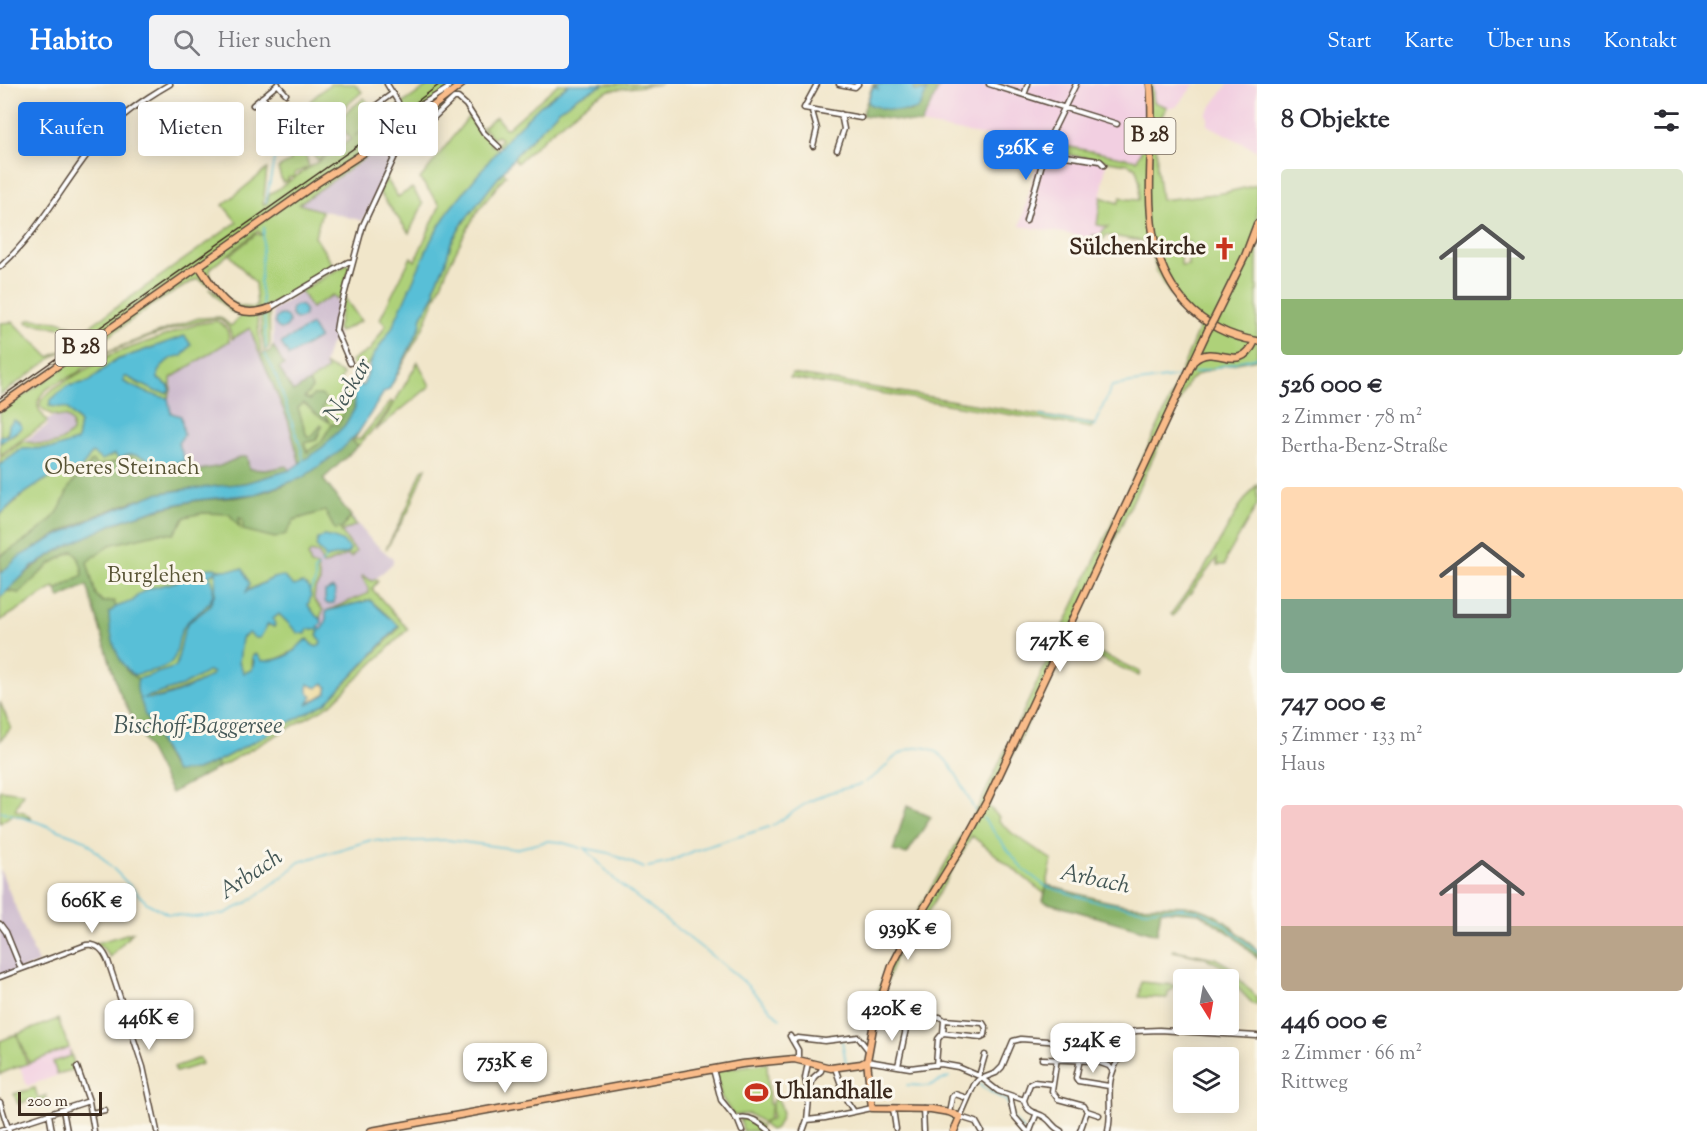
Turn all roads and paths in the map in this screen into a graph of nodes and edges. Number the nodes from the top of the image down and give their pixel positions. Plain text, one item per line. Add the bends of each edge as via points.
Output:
1 (170, 84) edge
2 (277, 84) edge
3 (387, 84) edge
4 (450, 84) edge
5 (462, 84) edge
6 (817, 84) edge
7 (839, 84) edge
8 (858, 84) edge
9 (990, 84) edge
10 (1028, 84) edge
11 (1076, 84) edge
12 (1150, 84) edge
13 (393, 93) junction
14 (286, 94) dead end
15 (1024, 95) junction
16 (262, 97) junction
17 (267, 102) edge
18 (426, 102) edge
19 (253, 105) dead end
20 (1065, 107) junction
21 (438, 111) edge
22 (812, 111) junction
23 (841, 114) junction
24 (861, 118) dead end
25 (1117, 124) dead end
26 (813, 146) dead end
27 (499, 147) dead end
28 (837, 150) dead end
29 (1045, 150) junction
30 (395, 156) edge
31 (1104, 165) dead end
32 (1026, 221) dead end
33 (1257, 224) edge
34 (352, 262) junction
35 (199, 266) junction
36 (0, 267) edge
37 (269, 308) joint
38 (1236, 336) junction
39 (1204, 339) junction
40 (1254, 341) edge
41 (1199, 349) junction
42 (1208, 352) junction
43 (1246, 352) junction
44 (350, 363) dead end
45 (1192, 364) junction
46 (0, 406) edge
47 (0, 924) edge
48 (21, 969) junction
49 (0, 977) edge
50 (877, 1011) junction
51 (944, 1020) junction
52 (907, 1023) dead end
53 (943, 1033) junction
54 (1257, 1036) edge
55 (1095, 1043) junction
56 (870, 1051) junction
57 (1114, 1054) dead end
58 (985, 1055) dead end
59 (1057, 1058) junction
60 (798, 1059) junction
61 (1042, 1059) dead end
62 (1080, 1059) junction
63 (867, 1061) junction
64 (1095, 1061) junction
65 (808, 1062) junction
66 (936, 1065) junction
67 (898, 1066) junction
68 (77, 1067) dead end
69 (713, 1068) junction
70 (822, 1068) junction
71 (835, 1068) junction
72 (1112, 1070) junction
73 (980, 1078) junction
74 (1051, 1084) junction
75 (1109, 1086) junction
76 (809, 1094) junction
77 (1010, 1096) junction
78 (967, 1098) junction
79 (1024, 1100) junction
80 (89, 1101) junction
81 (0, 1102) edge
82 (872, 1108) junction
83 (893, 1108) junction
84 (923, 1108) junction
85 (63, 1110) junction
86 (105, 1110) dead end
87 (854, 1111) junction
88 (949, 1112) junction
89 (1087, 1112) junction
90 (91, 1113) junction
91 (49, 1114) junction
92 (1036, 1114) junction
93 (1099, 1115) dead end
94 (960, 1118) junction
95 (736, 1119) junction
96 (807, 1120) junction
97 (9, 1129) edge
98 (896, 1129) dead end
99 (0, 1130) edge
100 (52, 1131) edge
101 (67, 1131) edge
102 (94, 1131) edge
103 (157, 1131) edge
104 (371, 1131) edge
105 (742, 1131) edge
106 (770, 1131) edge
107 (803, 1131) edge
108 (924, 1131) edge
109 (954, 1131) edge
110 (981, 1131) edge
111 (1027, 1131) edge
112 (1060, 1131) edge
113 (1080, 1131) edge
114 (1108, 1131) edge

1 - 36 street via 117,121 34,230
2 - 14 street
2 - 16 street
3 - 13 street
4 - 18 street, bridge
5 - 35 main road, B 28
6 - 22 street via 804,108
7 - 8 street
9 - 15 street
10 - 15 street
11 - 20 street
12 - 38 main road, B 28 via 1149,204 1158,259 1171,285 1188,306 1217,328
13 - 13 street via 398,105 385,115 378,104
15 - 20 street
16 - 17 street
16 - 19 street
20 - 25 street
20 - 29 street
21 - 27 street via 454,98 460,99
22 - 23 street
22 - 26 street via 817,129
23 - 24 street
23 - 28 street via 844,129
29 - 31 street
29 - 32 street
30 - 34 street via 367,214
33 - 39 main road, bridge
34 - 37 street
34 - 44 street via 336,330
35 - 37 main road via 217,293 235,309 253,313
35 - 46 main road, B 28
38 - 40 main road, B 28
38 - 43 main road via 1244,343
39 - 41 main road
39 - 42 main road
40 - 43 main road
41 - 42 main road
41 - 45 main road
42 - 43 main road via 1238,358
42 - 45 main road
45 - 50 main road via 990,794 903,944
47 - 48 street
48 - 49 street
48 - 103 street via 86,945 101,949 143,1067
50 - 51 street
50 - 56 main road
51 - 53 street
51 - 53 street via 983,1023 986,1033 981,1037
52 - 67 street
53 - 66 street via 938,1039
54 - 55 street via 1142,1031
55 - 64 street
55 - 73 street via 1022,1039 1012,1042 1002,1067
56 - 60 street via 858,1037 825,1041 791,1038
56 - 63 main road
57 - 72 street via 1120,1057
58 - 73 street
59 - 61 street
59 - 62 street
59 - 74 street
60 - 65 main road
60 - 69 main road
62 - 64 street
62 - 75 street via 1078,1081
63 - 67 street
63 - 71 main road
63 - 82 main road
64 - 72 street
65 - 70 main road
65 - 76 street
66 - 67 street
66 - 73 street via 958,1066
68 - 80 street
69 - 95 street via 721,1100
69 - 104 main road
70 - 71 main road
70 - 76 street via 814,1077
71 - 87 street
72 - 75 street
73 - 77 street
73 - 78 street
74 - 79 street via 1030,1084
74 - 89 street via 1058,1099 1084,1106
75 - 114 street
76 - 96 street
77 - 79 street
77 - 111 street via 1014,1116
78 - 88 street via 955,1094
78 - 94 street
79 - 92 street via 1026,1107
80 - 85 street
80 - 90 street
81 - 97 street
82 - 83 main road
82 - 87 street
83 - 84 main road
83 - 98 street
84 - 88 main road
84 - 108 street
85 - 91 street
85 - 101 street
86 - 90 street
87 - 96 street
88 - 94 main road
89 - 93 street
89 - 113 street
90 - 102 street
91 - 97 street
91 - 100 street
92 - 111 street
92 - 112 street
94 - 109 main road
94 - 110 street via 974,1121
95 - 105 street
95 - 106 street via 750,1118
96 - 107 street
97 - 99 street

